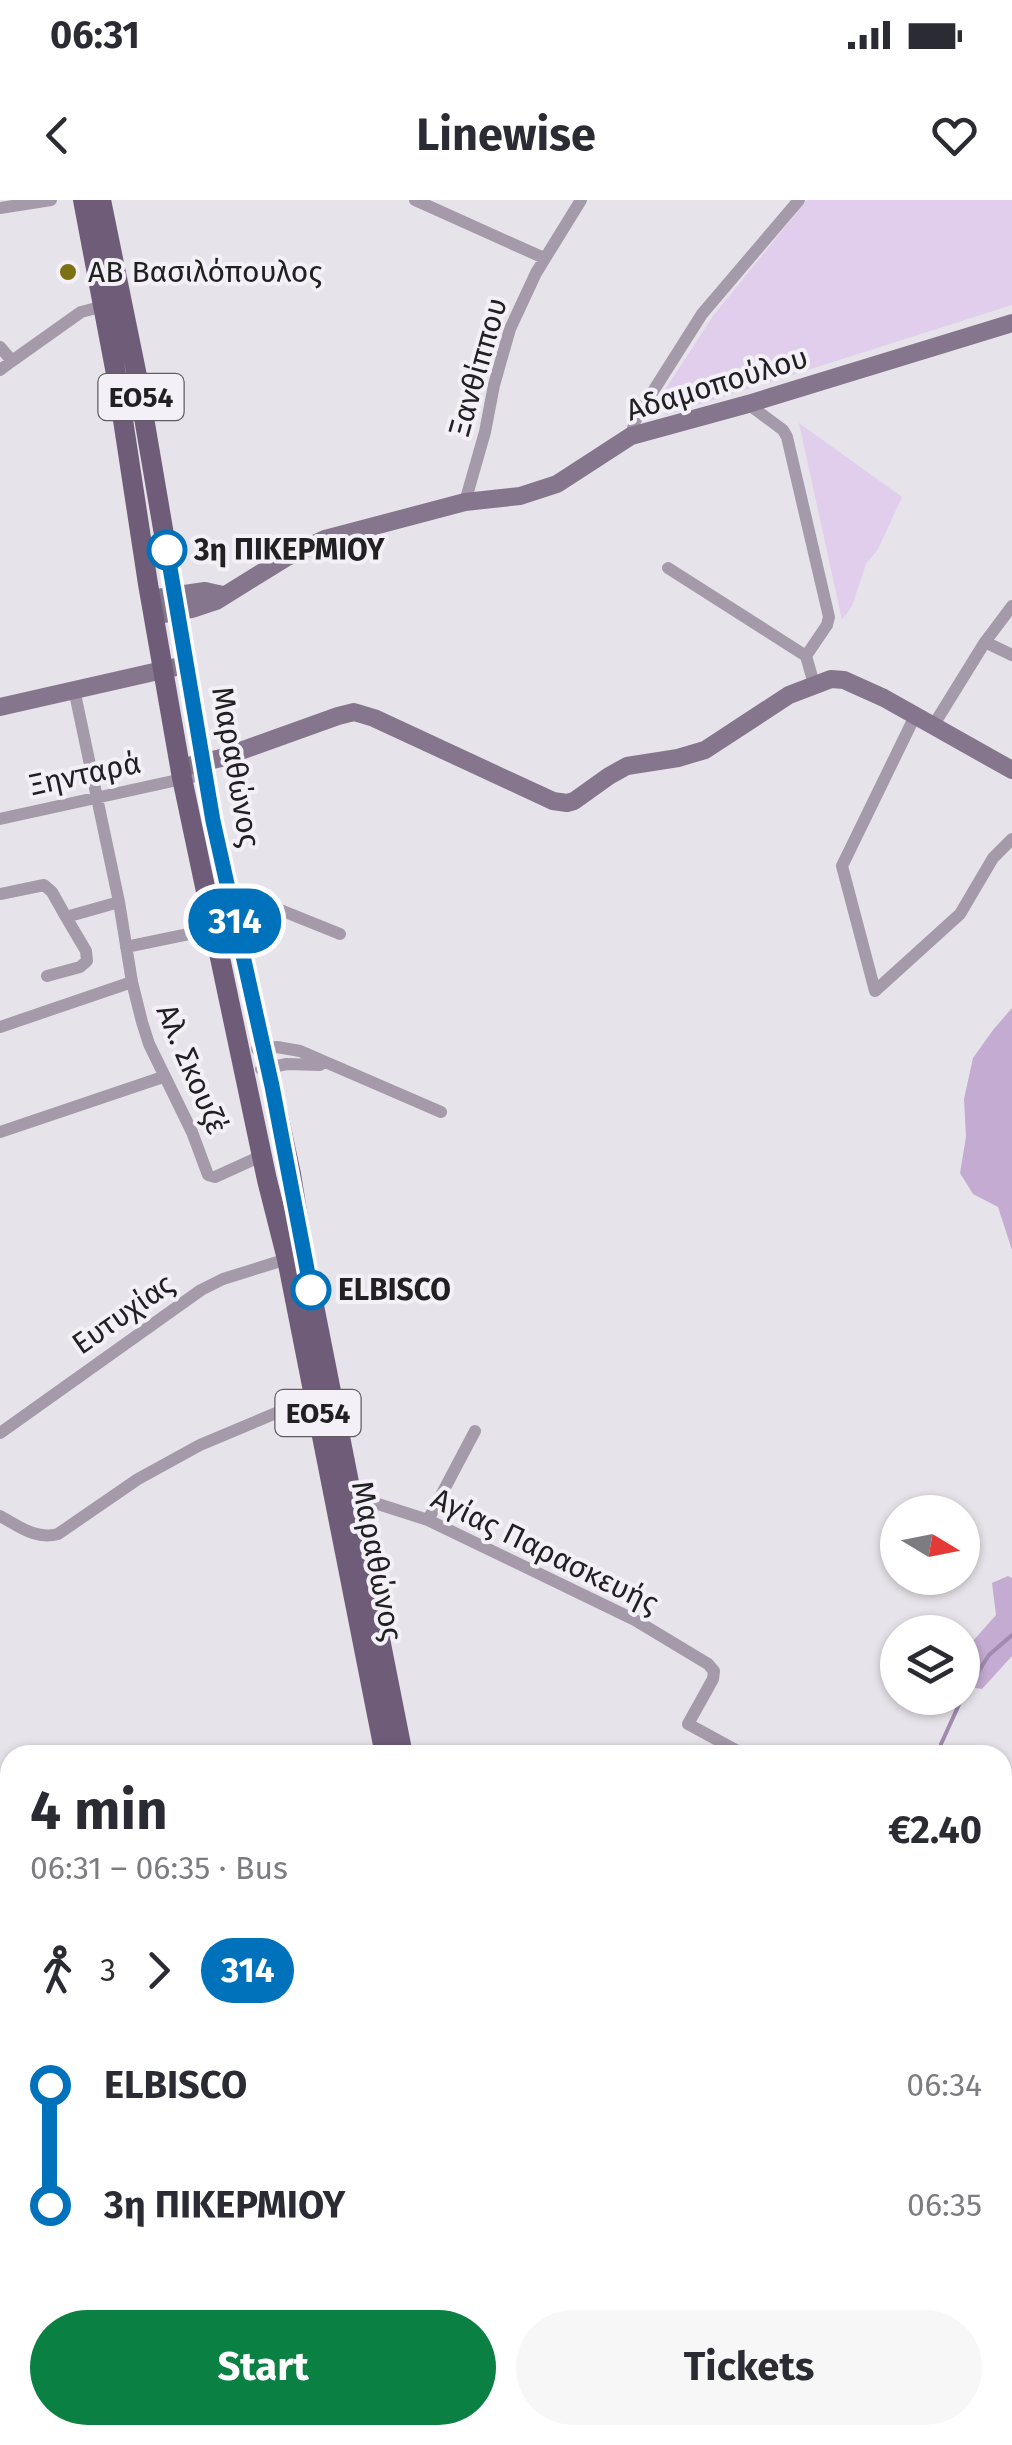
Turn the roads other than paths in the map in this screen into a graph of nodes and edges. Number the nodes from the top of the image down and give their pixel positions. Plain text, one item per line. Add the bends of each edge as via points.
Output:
1 (51, 200) edge
2 (83, 200) edge
3 (100, 200) edge
4 (415, 200) edge
5 (581, 200) edge
6 (799, 200) edge
7 (0, 208) edge
8 (544, 258) junction
9 (104, 306) junction
10 (1012, 322) edge
11 (0, 347) edge
12 (12, 360) junction
13 (0, 370) edge
14 (748, 404) junction
15 (631, 436) junction
16 (465, 502) junction
17 (668, 568) dead end
18 (176, 603) junction
19 (1012, 606) edge
20 (152, 608) junction
21 (985, 642) junction
22 (1012, 655) edge
23 (806, 656) junction
24 (187, 664) junction
25 (162, 670) junction
26 (814, 684) junction
27 (74, 689) junction
28 (2, 703) edge
29 (915, 716) junction
30 (933, 726) junction
31 (204, 768) junction
32 (1012, 770) edge
33 (181, 773) junction
34 (96, 798) junction
35 (0, 819) edge
36 (1012, 839) edge
37 (0, 894) edge
38 (119, 902) junction
39 (232, 906) junction
40 (66, 917) junction
41 (213, 929) junction
42 (340, 934) dead end
43 (126, 947) junction
44 (47, 976) dead end
45 (132, 982) junction
46 (0, 1027) edge
47 (266, 1057) junction
48 (242, 1062) junction
49 (334, 1068) junction
50 (163, 1076) junction
51 (440, 1112) dead end
52 (0, 1132) edge
53 (262, 1156) junction
54 (287, 1259) junction
55 (314, 1397) junction
56 (475, 1431) dead end
57 (0, 1433) edge
58 (354, 1505) junction
59 (0, 1516) edge
60 (428, 1520) junction
61 (383, 1745) edge
62 (401, 1745) edge
63 (727, 1745) edge

1 - 7 street
2 - 9 main road, Μαραθώνος / ΕΟ54
3 - 18 main road, Μαραθώνος / ΕΟ54
4 - 8 street
5 - 8 street, Ξανθίππου
6 - 15 street via 702,314
8 - 16 street, Ξανθίππου via 510,328
9 - 12 street via 81,312
9 - 20 main road, Μαραθώνος / ΕΟ54
10 - 14 street, Αδαμοπούλου
11 - 12 street
12 - 13 street
14 - 15 street, Αδαμοπούλου
14 - 23 street via 787,436 816,562 829,620
15 - 16 street, Αδαμοπούλου via 557,484
16 - 18 street, Αδαμοπούλου via 326,538 224,595 206,591
17 - 23 street
18 - 20 street, Αδαμοπούλου
18 - 24 main road, Μαραθώνος / ΕΟ54
19 - 21 street
20 - 25 main road, Μαραθώνος / ΕΟ54
21 - 22 street
21 - 30 street
23 - 26 street
24 - 25 street
24 - 31 main road, Μαραθώνος / ΕΟ54
25 - 27 street
25 - 33 main road, Μαραθώνος / ΕΟ54
26 - 29 street via 844,680
26 - 31 street via 705,750 627,766 566,802 354,712
27 - 28 street
27 - 34 street, Αλ. Σκουζέ
29 - 30 street
29 - 36 street via 842,866 875,992 960,914
30 - 32 street
31 - 33 street
31 - 39 main road, Μαραθώνος / ΕΟ54
33 - 34 street, Ξηνταρά
33 - 41 main road, Μαραθώνος / ΕΟ54
34 - 35 street, Ξηνταρά
34 - 38 street, Αλ. Σκουζέ
37 - 40 street via 44,885
38 - 40 street
38 - 43 street, Αλ. Σκουζέ
39 - 42 street via 262,903
39 - 47 main road, Μαραθώνος / ΕΟ54
40 - 44 street via 87,960
41 - 43 street
41 - 48 main road, Μαραθώνος / ΕΟ54
43 - 45 street, Αλ. Σκουζέ
45 - 46 street
45 - 50 street, Αλ. Σκουζέ
47 - 48 street
47 - 48 street
47 - 49 street
47 - 49 street via 295,1050
47 - 58 main road, Μαραθώνος / ΕΟ54
48 - 53 main road, Μαραθώνος / ΕΟ54
49 - 51 street
50 - 52 street
50 - 53 street, Αλ. Σκουζέ via 208,1175
53 - 54 main road, Μαραθώνος / ΕΟ54
54 - 55 main road, Μαραθώνος / ΕΟ54
54 - 57 street, Ευτυχίας via 202,1290
55 - 59 street via 138,1478 58,1534 36,1535
55 - 61 main road, Μαραθώνος / ΕΟ54
56 - 60 street
58 - 60 street, Αγίας Παρασκευής via 378,1504
58 - 62 main road, Μαραθώνος / ΕΟ54
60 - 63 street, Αγίας Παρασκευής via 635,1620 712,1667 688,1724

